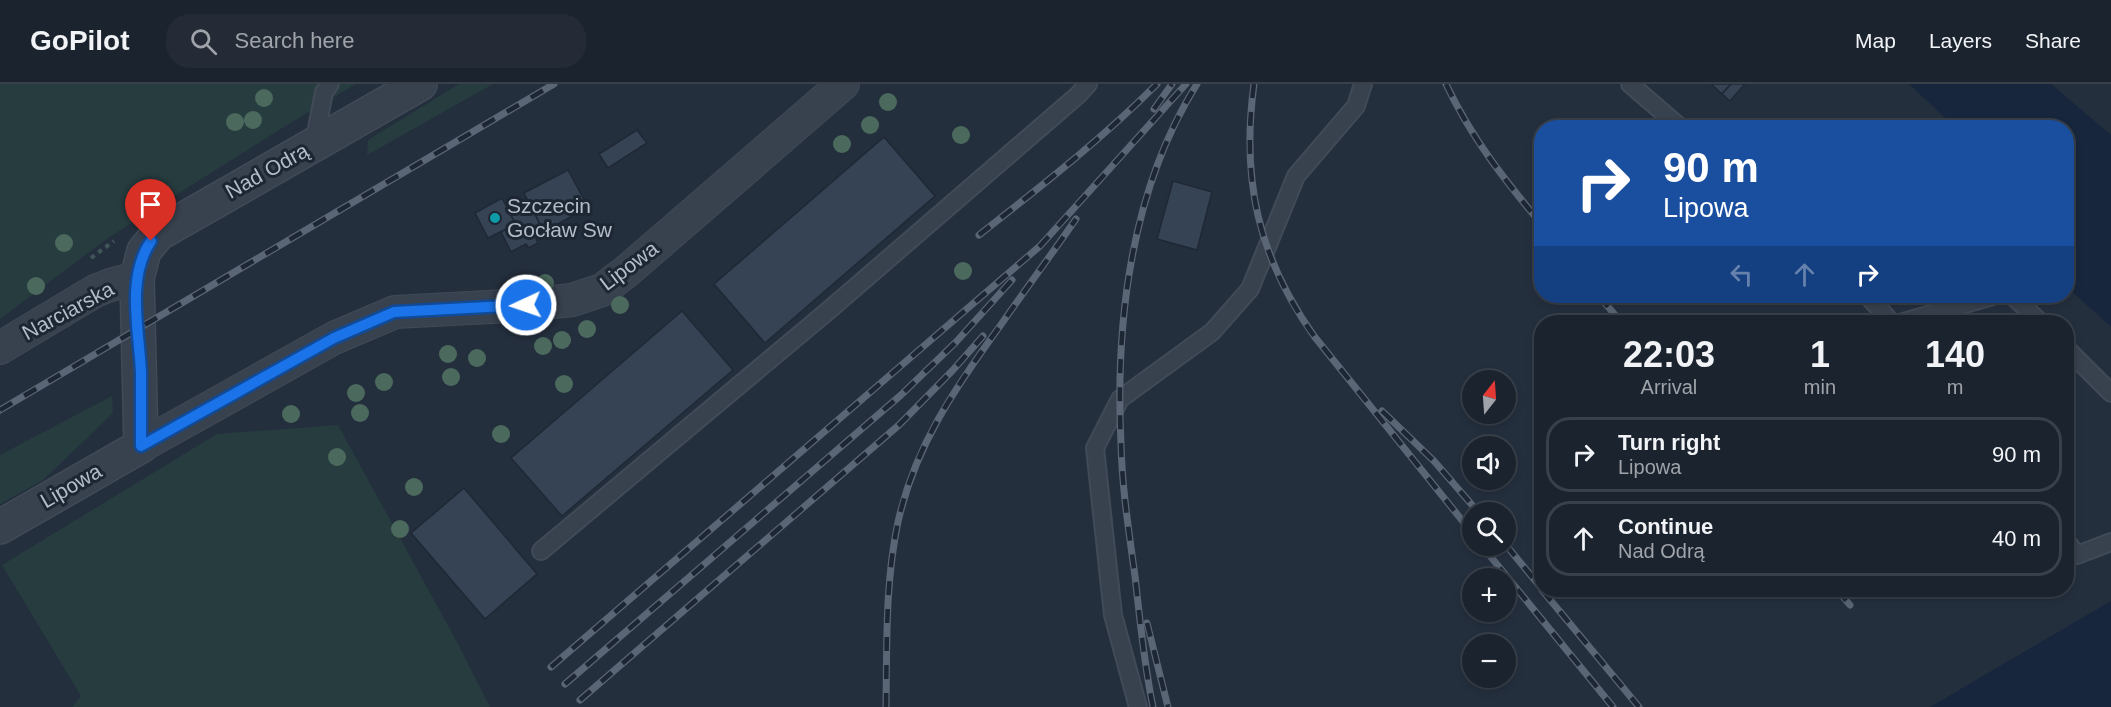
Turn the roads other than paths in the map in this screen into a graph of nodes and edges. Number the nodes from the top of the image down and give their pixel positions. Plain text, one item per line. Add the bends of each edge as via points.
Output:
1 (330, 84) edge
2 (420, 84) edge
3 (843, 84) edge
4 (1088, 84) edge
5 (1364, 84) edge
6 (1630, 84) edge
7 (1673, 120) edge
8 (314, 145) junction
9 (137, 278) junction
10 (1874, 303) edge
11 (1969, 303) edge
12 (2020, 303) edge
13 (1885, 315) edge
14 (1927, 315) edge
15 (2033, 315) edge
16 (0, 348) edge
17 (2074, 356) edge
18 (2111, 393) edge
19 (141, 446) junction
20 (0, 527) edge
21 (2111, 542) edge
22 (541, 551) dead end
23 (2074, 551) edge
24 (1138, 707) edge

1 - 8 lane via 324,92
2 - 8 street, Nad Odrą
3 - 19 street, Lipowa via 602,290 572,300 394,312 334,338
4 - 22 lane via 829,310
5 - 24 lane via 1356,106 1296,176 1250,289 1212,332 1120,399 1095,448 1113,615
6 - 7 lane
8 - 9 street, Nad Odrą via 158,234 144,251
9 - 16 street, Narciarska via 96,291
9 - 19 street
10 - 13 lane
11 - 14 lane
12 - 15 lane
17 - 18 lane
19 - 20 street, Lipowa
21 - 23 lane via 2077,555

